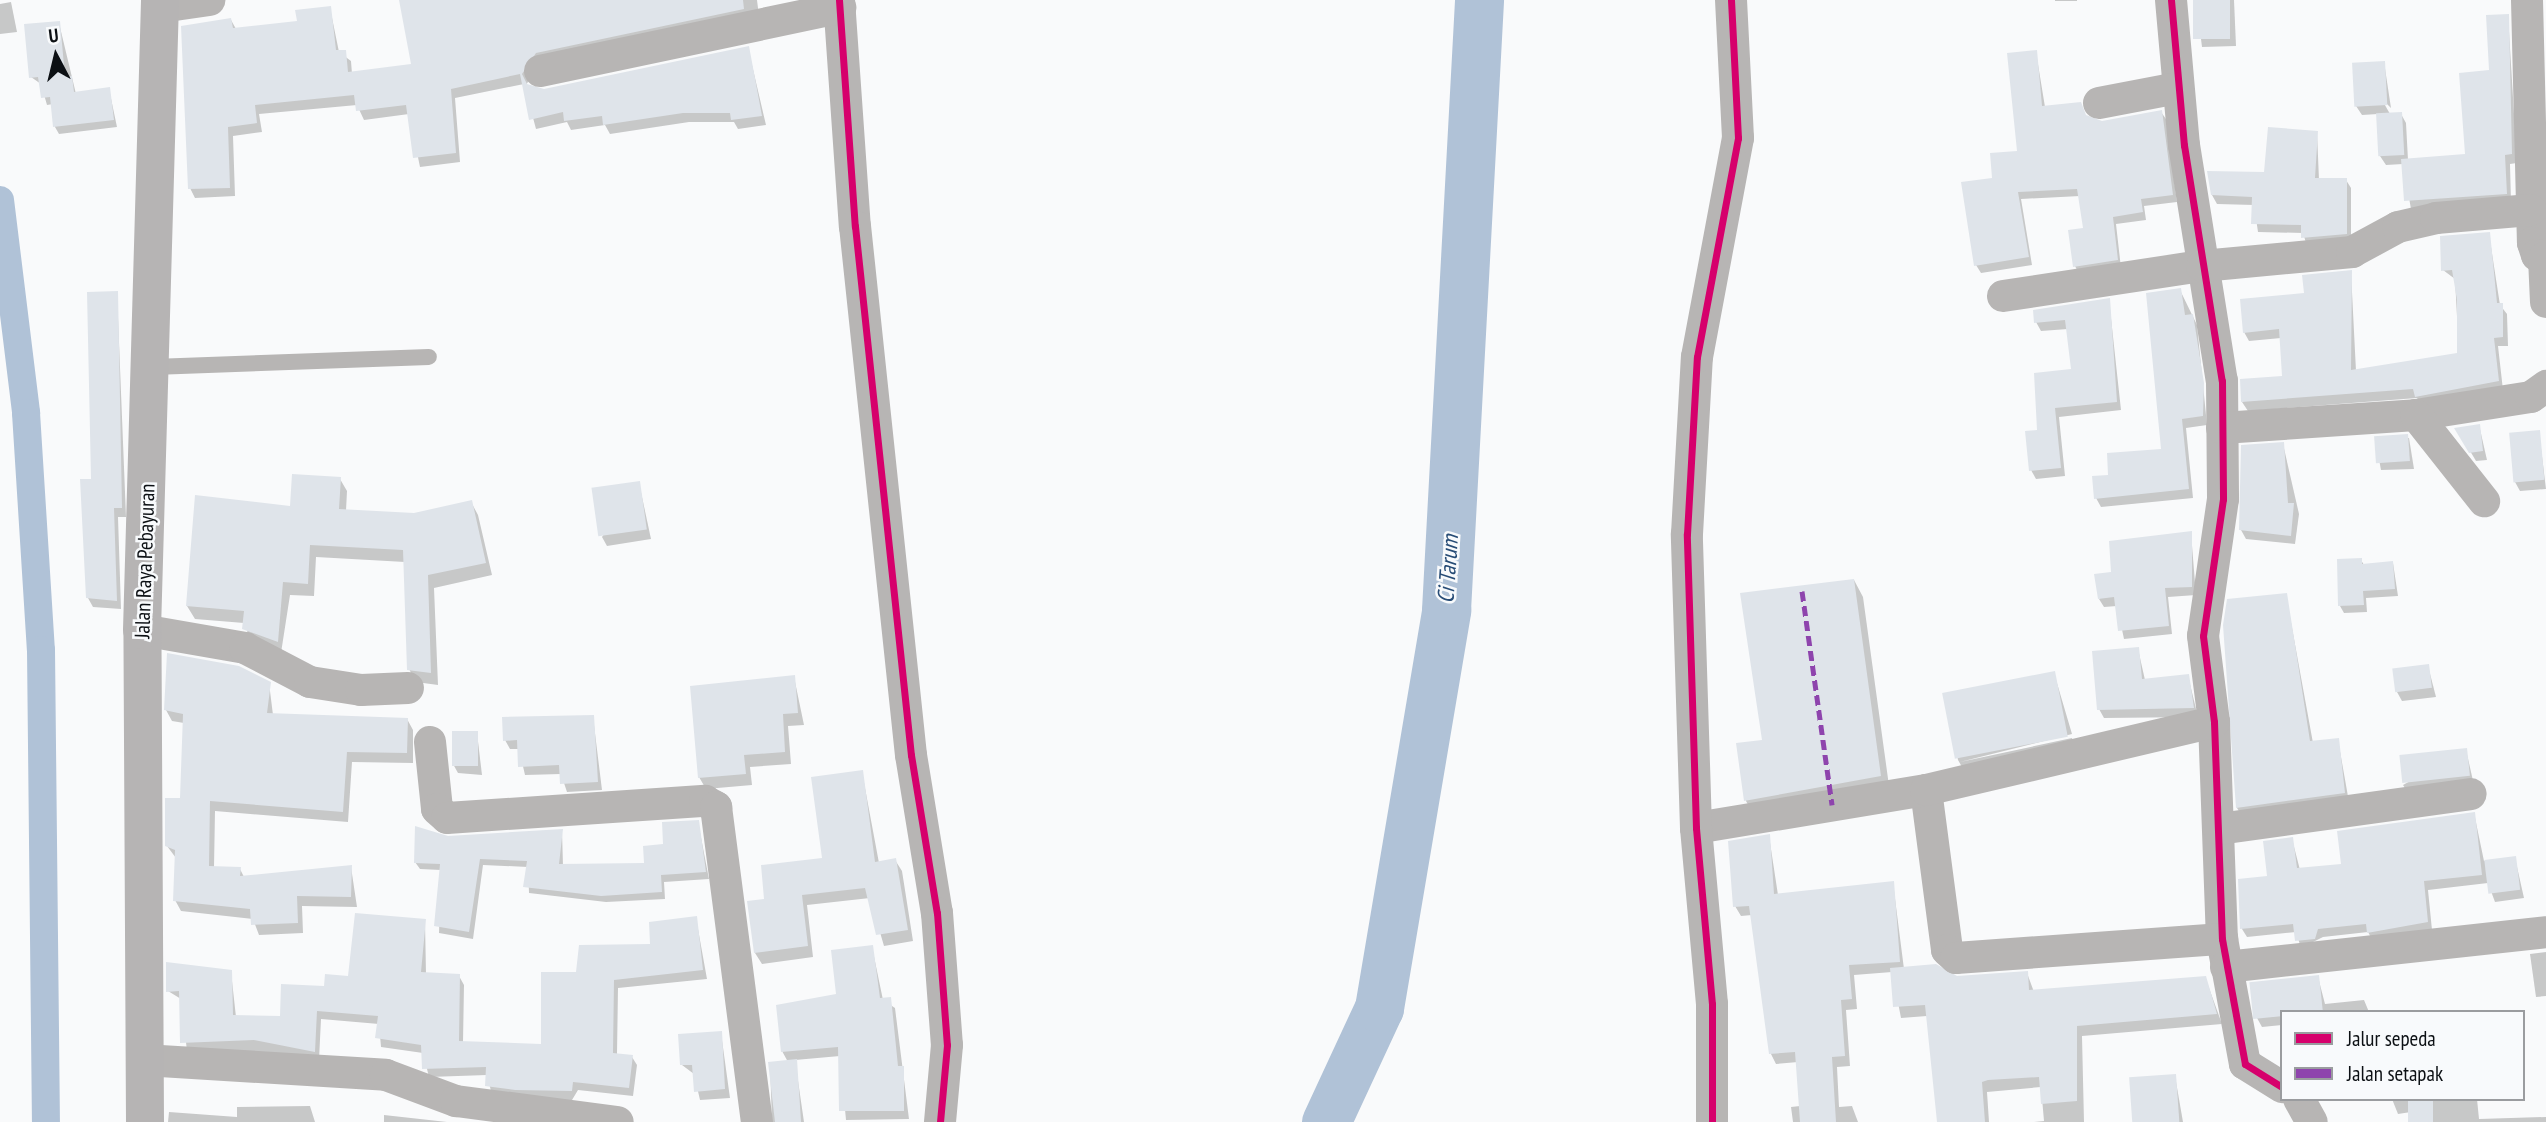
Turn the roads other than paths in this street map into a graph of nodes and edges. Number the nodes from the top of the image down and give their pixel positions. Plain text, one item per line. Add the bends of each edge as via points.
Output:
1 (209, 0) edge
2 (1731, 0) edge
3 (2171, 0) edge
4 (2527, 0) edge
5 (160, 4) edge
6 (840, 4) edge
7 (540, 71) dead end
8 (2178, 88) junction
9 (2099, 103) dead end
10 (2531, 210) junction
11 (2545, 258) edge
12 (2202, 266) junction
13 (2003, 296) dead end
14 (2546, 302) edge
15 (429, 357) dead end
16 (153, 367) junction
17 (2546, 386) edge
18 (2416, 415) junction
19 (2222, 428) junction
20 (2484, 501) dead end
21 (142, 630) junction
22 (408, 688) dead end
23 (2214, 722) junction
24 (430, 742) dead end
25 (1926, 790) junction
26 (2472, 794) dead end
27 (1696, 828) junction
28 (2220, 829) junction
29 (2546, 932) edge
30 (2224, 953) junction
31 (144, 1060) junction
32 (2280, 1086) edge
33 (2300, 1101) edge
34 (145, 1122) edge
35 (618, 1122) edge
36 (757, 1122) edge
37 (940, 1122) edge
38 (1712, 1122) edge
39 (2312, 1122) edge

1 - 5 street
2 - 27 street via 1738,138 1697,357 1688,534
3 - 8 street
4 - 10 street
5 - 16 main road, Jalan Raya Pebayuran
6 - 7 street
6 - 37 street via 855,226 911,755 937,913 947,1045
8 - 9 street
8 - 12 street
10 - 11 street via 2535,251
10 - 12 street via 2423,220 2352,253
11 - 14 street
12 - 13 street
12 - 19 street via 2222,381
15 - 16 lane
16 - 21 main road, Jalan Raya Pebayuran
17 - 18 street via 2531,397
18 - 19 street
18 - 20 street
19 - 23 street via 2223,499 2203,636
21 - 22 street via 245,648 310,682 361,690
21 - 31 main road, Jalan Raya Pebayuran
23 - 25 street
23 - 28 street
24 - 36 street via 437,809 447,818 705,801 716,807
25 - 27 street
25 - 30 street via 1947,950 1956,958
26 - 28 street
27 - 38 street via 1712,1004
28 - 30 street
29 - 30 street
30 - 32 street via 2245,1064
31 - 34 main road, Jalan Raya Pebayuran
31 - 35 street via 386,1075 468,1103
33 - 39 street

